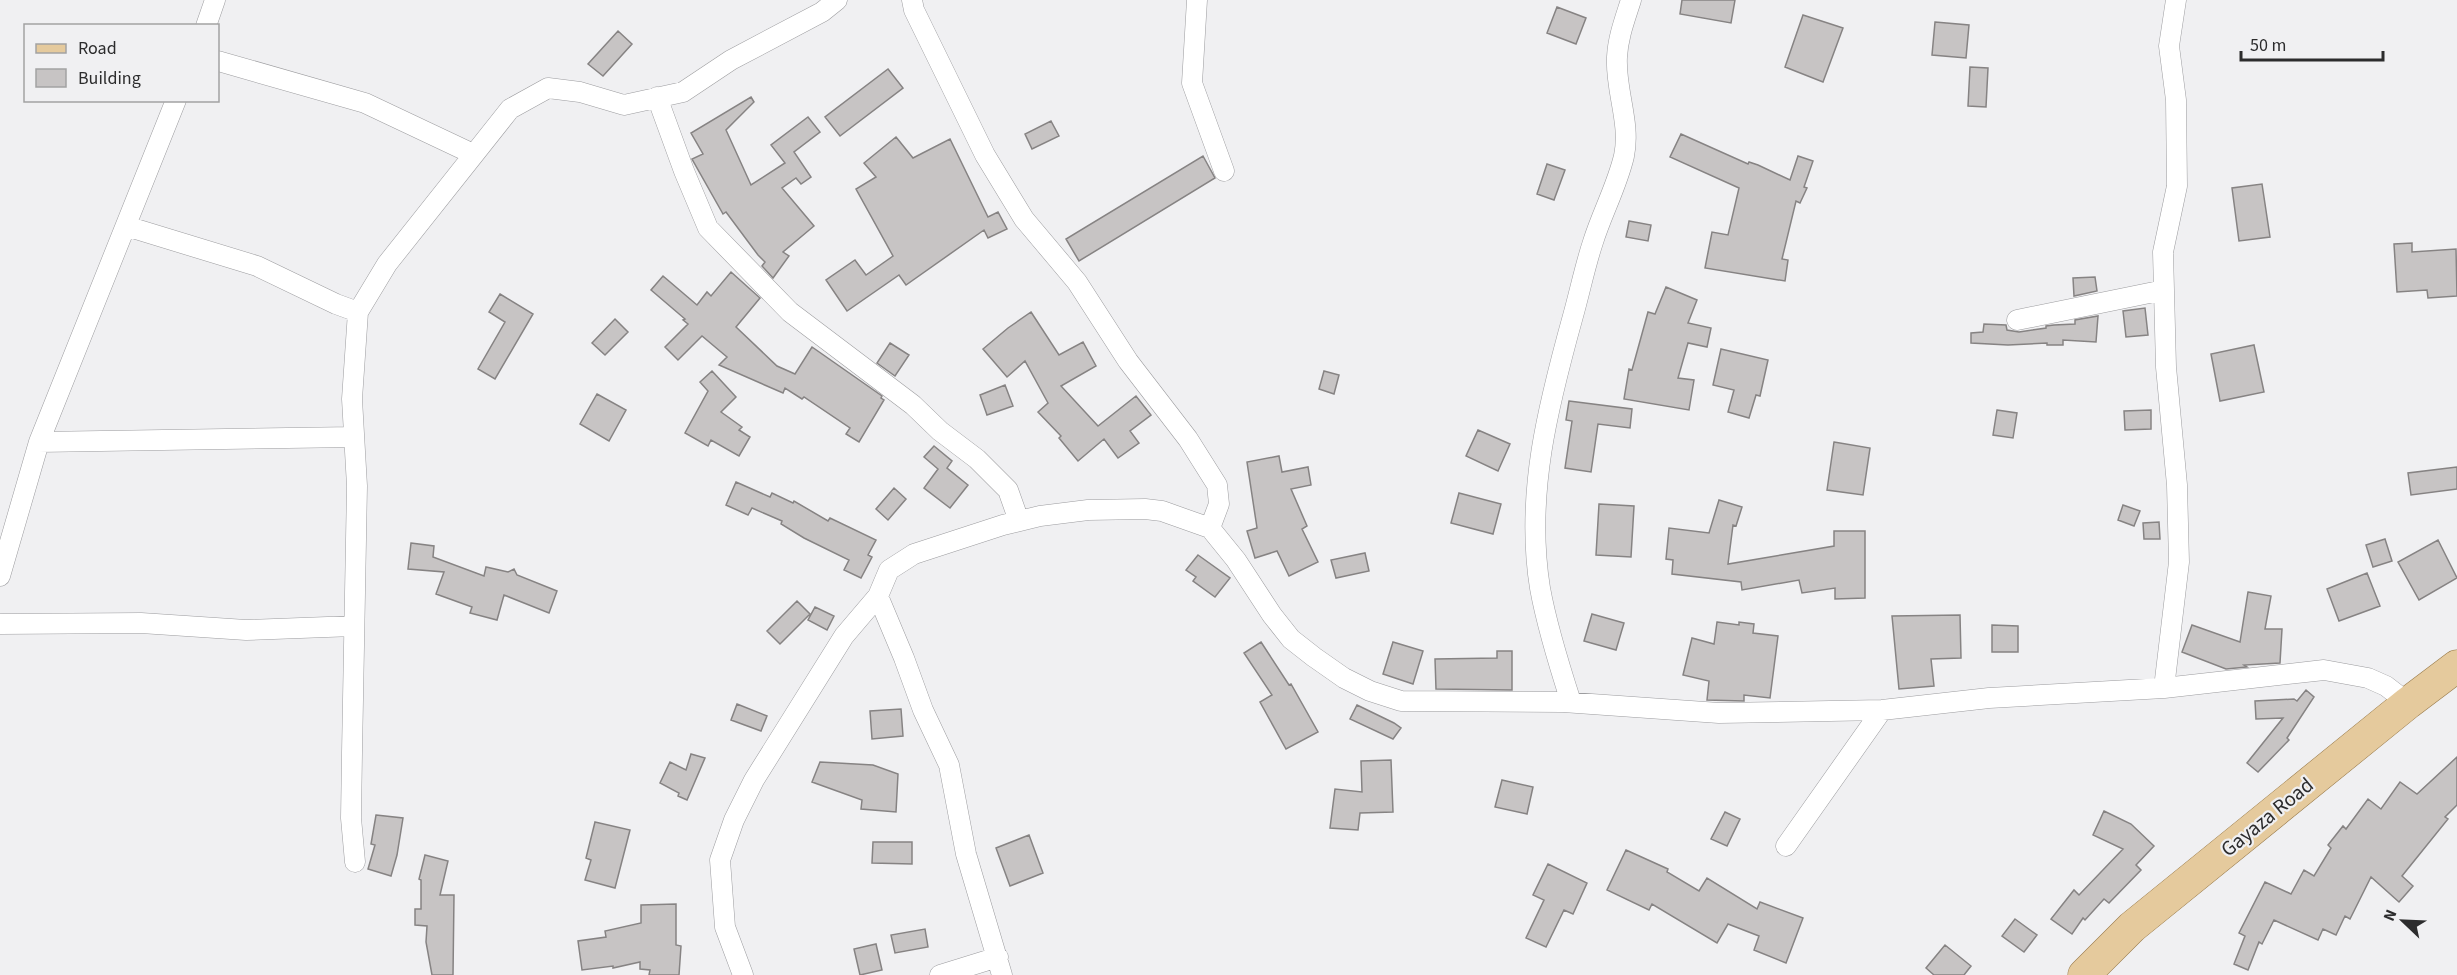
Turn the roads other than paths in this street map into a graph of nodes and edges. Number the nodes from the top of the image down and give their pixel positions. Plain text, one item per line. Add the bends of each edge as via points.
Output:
1 (215, 0) edge
2 (837, 0) edge
3 (912, 0) edge
4 (1197, 0) edge
5 (1631, 0) edge
6 (2176, 0) edge
7 (207, 24) edge
8 (219, 61) edge
9 (657, 97) junction
10 (175, 102) edge
11 (473, 154) junction
12 (1224, 171) dead end
13 (126, 226) junction
14 (2164, 290) junction
15 (358, 312) junction
16 (2017, 320) dead end
17 (354, 437) junction
18 (39, 442) junction
19 (1019, 521) junction
20 (1210, 528) junction
21 (0, 576) edge
22 (878, 596) junction
23 (0, 624) edge
24 (354, 626) junction
25 (2457, 666) edge
26 (2164, 688) junction
27 (1571, 702) junction
28 (2408, 703) junction
29 (1882, 710) junction
30 (1786, 846) dead end
31 (355, 862) dead end
32 (1000, 966) edge
33 (743, 975) edge
34 (940, 975) edge
35 (2084, 975) edge

1 - 7 street
2 - 9 street via 683,92
3 - 20 street via 986,155 1024,219 1077,282 1217,485 1219,504
4 - 12 street via 1192,83
5 - 27 street via 1617,58 1626,135 1624,153 1593,242 1559,367 1536,481 1540,587
6 - 14 street via 2169,46 2176,100 2177,186 2163,252
8 - 11 street via 364,103
9 - 11 street via 624,105 548,87 510,109
9 - 19 street via 708,228 790,312 977,459 1008,490
10 - 13 street
11 - 15 street via 387,264
13 - 15 street via 257,266
13 - 18 street
14 - 16 street
14 - 26 street via 2179,562
15 - 17 street via 352,399
17 - 18 street
17 - 24 street
18 - 21 street
19 - 20 street via 1088,510 1145,509
19 - 22 street via 914,554 889,570
20 - 27 street via 1291,639 1321,663 1370,691 1412,702
22 - 32 street via 923,710 950,765 966,854
22 - 33 street via 844,636 754,780 734,820 720,860 721,895 725,927
23 - 24 street via 141,622 246,630
24 - 31 street via 351,818
25 - 28 main road, Gayaza Road
26 - 28 street via 2324,670 2368,678
26 - 29 street via 1989,698
27 - 29 street via 1719,712
28 - 35 main road, Gayaza Road via 2132,927
29 - 30 street
32 - 34 street

